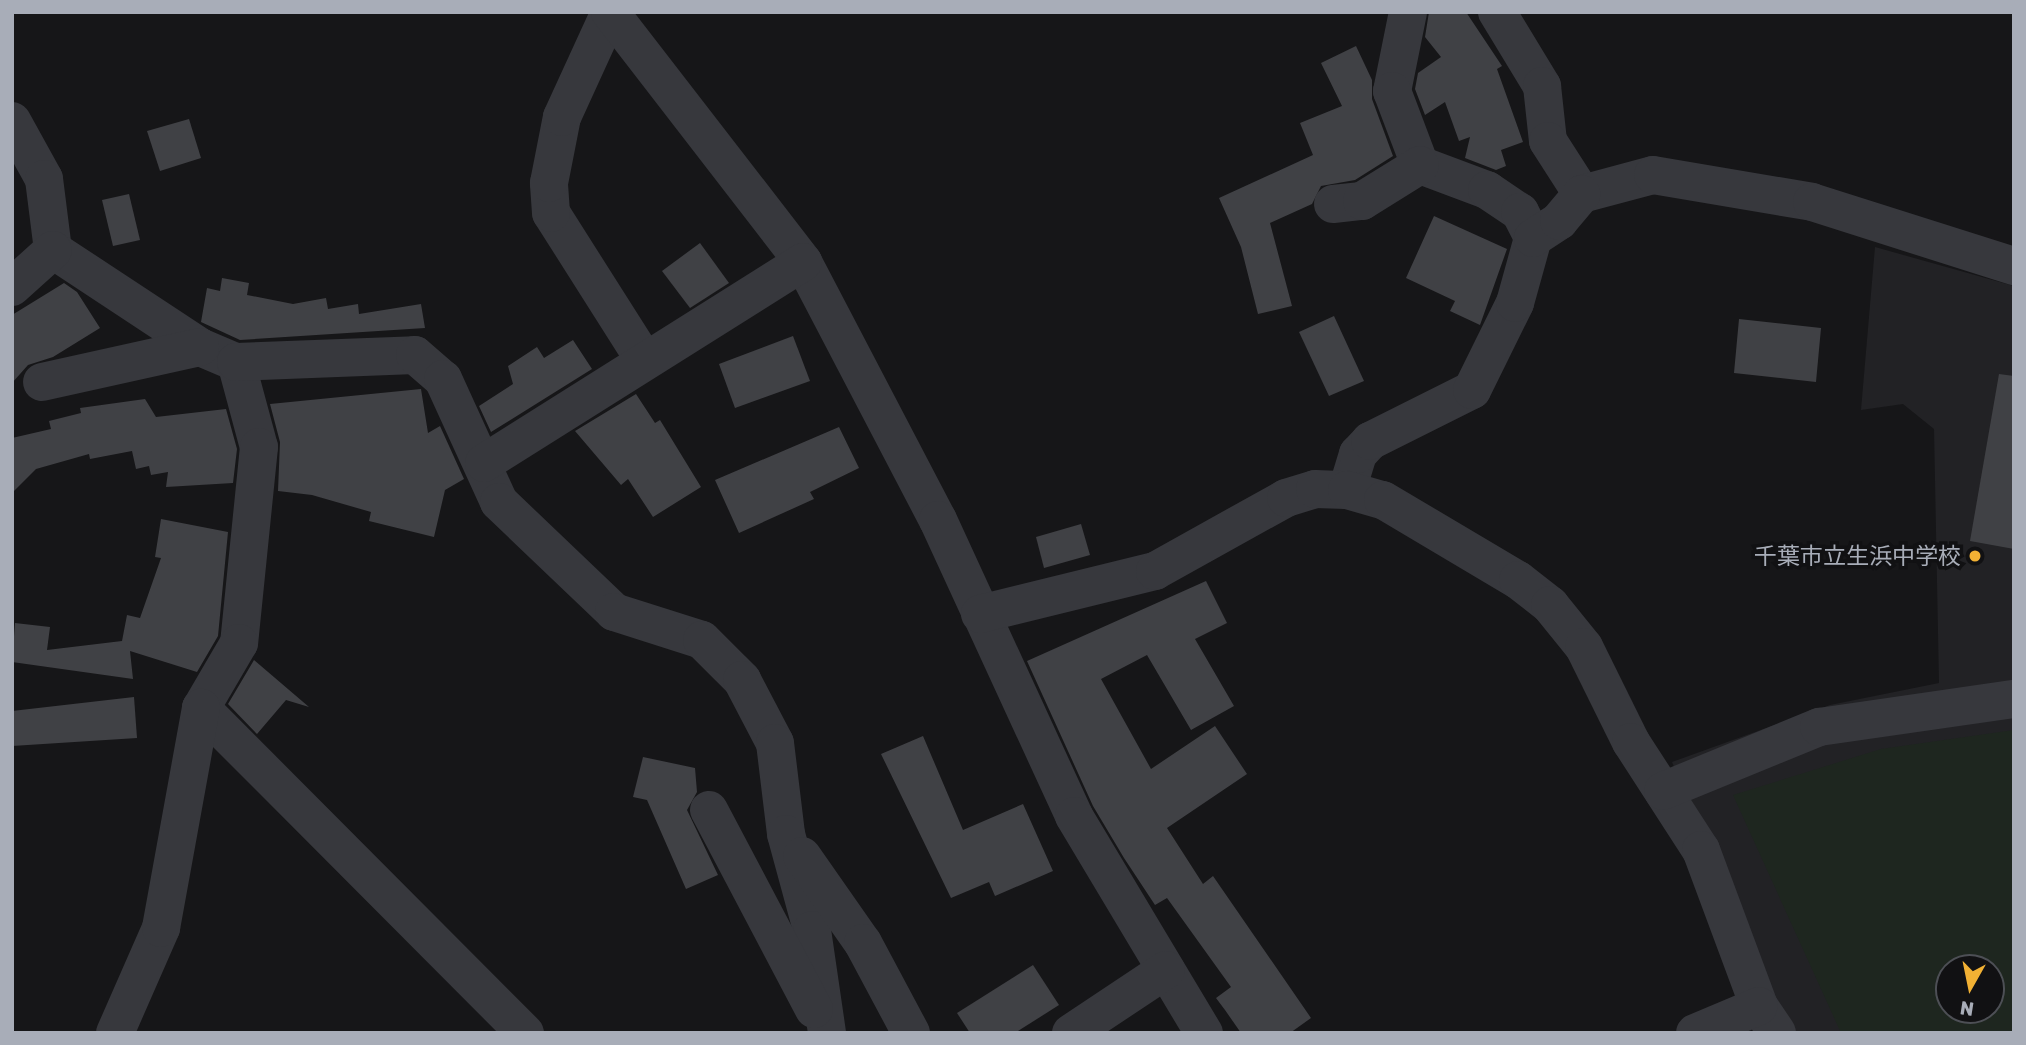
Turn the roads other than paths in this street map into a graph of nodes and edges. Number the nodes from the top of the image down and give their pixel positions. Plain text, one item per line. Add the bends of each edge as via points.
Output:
1 (610, 12) edge
2 (1408, 12) edge
3 (1497, 12) edge
4 (12, 121) edge
5 (1420, 165) junction
6 (1581, 194) junction
7 (1334, 204) dead end
8 (1532, 238) junction
9 (52, 250) junction
10 (803, 262) junction
11 (2014, 266) edge
12 (12, 287) edge
13 (200, 347) junction
14 (645, 361) junction
15 (236, 362) junction
16 (41, 382) dead end
17 (484, 463) junction
18 (1347, 490) junction
19 (980, 614) junction
20 (2014, 699) edge
21 (201, 708) junction
22 (1663, 791) junction
23 (709, 810) dead end
24 (786, 834) junction
25 (1166, 970) junction
26 (1768, 1019) edge
27 (115, 1033) edge
28 (525, 1033) edge
29 (827, 1033) edge
30 (911, 1033) edge
31 (1071, 1033) edge
32 (1203, 1033) edge
33 (1695, 1033) edge

1 - 10 street
1 - 14 street via 562,117 549,183 551,213
2 - 5 street via 1392,91
3 - 6 street via 1542,86 1548,141
4 - 9 street via 44,179
5 - 7 street via 1362,201
5 - 8 street via 1487,190 1520,212
6 - 8 street via 1559,221
6 - 11 street via 1653,175 1666,177 1812,202
8 - 18 street via 1515,303 1472,390 1370,441 1358,454
9 - 12 street
9 - 13 street
10 - 14 street
10 - 19 street via 938,520
13 - 15 street
13 - 16 street
14 - 17 street
15 - 17 street via 415,355 443,379
15 - 21 street via 259,447 254,499 239,643
17 - 24 street via 499,502 614,612 702,639 742,680 775,743
18 - 19 street via 1315,489 1286,498 1155,571
18 - 22 street via 1383,500 1518,580 1550,605 1584,648 1631,742
19 - 25 street via 1074,816
20 - 22 street via 1819,727
21 - 27 street via 161,928
21 - 28 street
22 - 26 street via 1701,850
23 - 29 street
24 - 29 street via 812,930
24 - 30 street via 863,943
25 - 31 street
25 - 32 street
26 - 33 street

